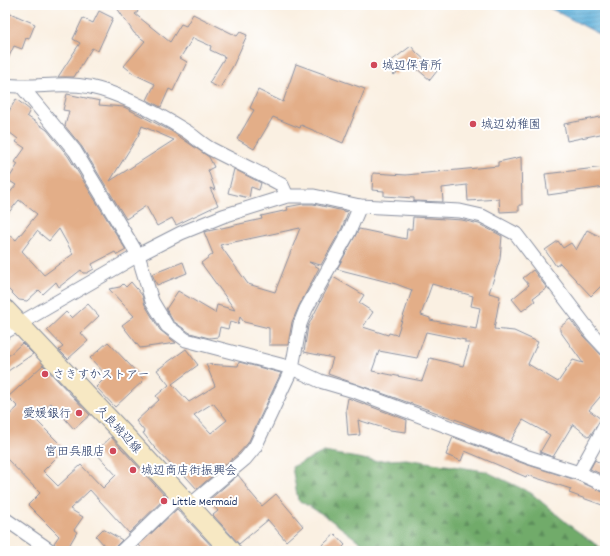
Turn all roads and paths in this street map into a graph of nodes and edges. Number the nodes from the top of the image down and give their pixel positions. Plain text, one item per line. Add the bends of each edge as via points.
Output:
1 (5, 85) edge
2 (22, 87) junction
3 (287, 196) junction
4 (360, 206) junction
5 (138, 255) junction
6 (5, 310) edge
7 (12, 328) edge
8 (605, 348) edge
9 (292, 368) junction
10 (605, 426) edge
11 (578, 473) junction
12 (605, 485) edge
13 (185, 500) junction
14 (5, 519) edge
15 (51, 551) edge
16 (122, 551) edge
17 (231, 551) edge

1 - 2 street
2 - 3 street via 90,87 131,102 187,132 210,148 282,185
2 - 5 street via 75,151
3 - 4 street via 314,196
3 - 5 street via 223,216 181,233
4 - 8 street via 460,210 499,224 516,234
4 - 9 street via 350,232 306,309 300,324
5 - 7 street
5 - 9 street via 152,301 167,326 186,340
6 - 7 main road, 久良城辺線
7 - 13 main road, 久良城辺線
9 - 11 street via 320,381 354,391 528,457
9 - 13 street via 255,447 245,459
10 - 11 street
11 - 12 street
13 - 16 street
13 - 17 main road, 久良城辺線
14 - 15 street

